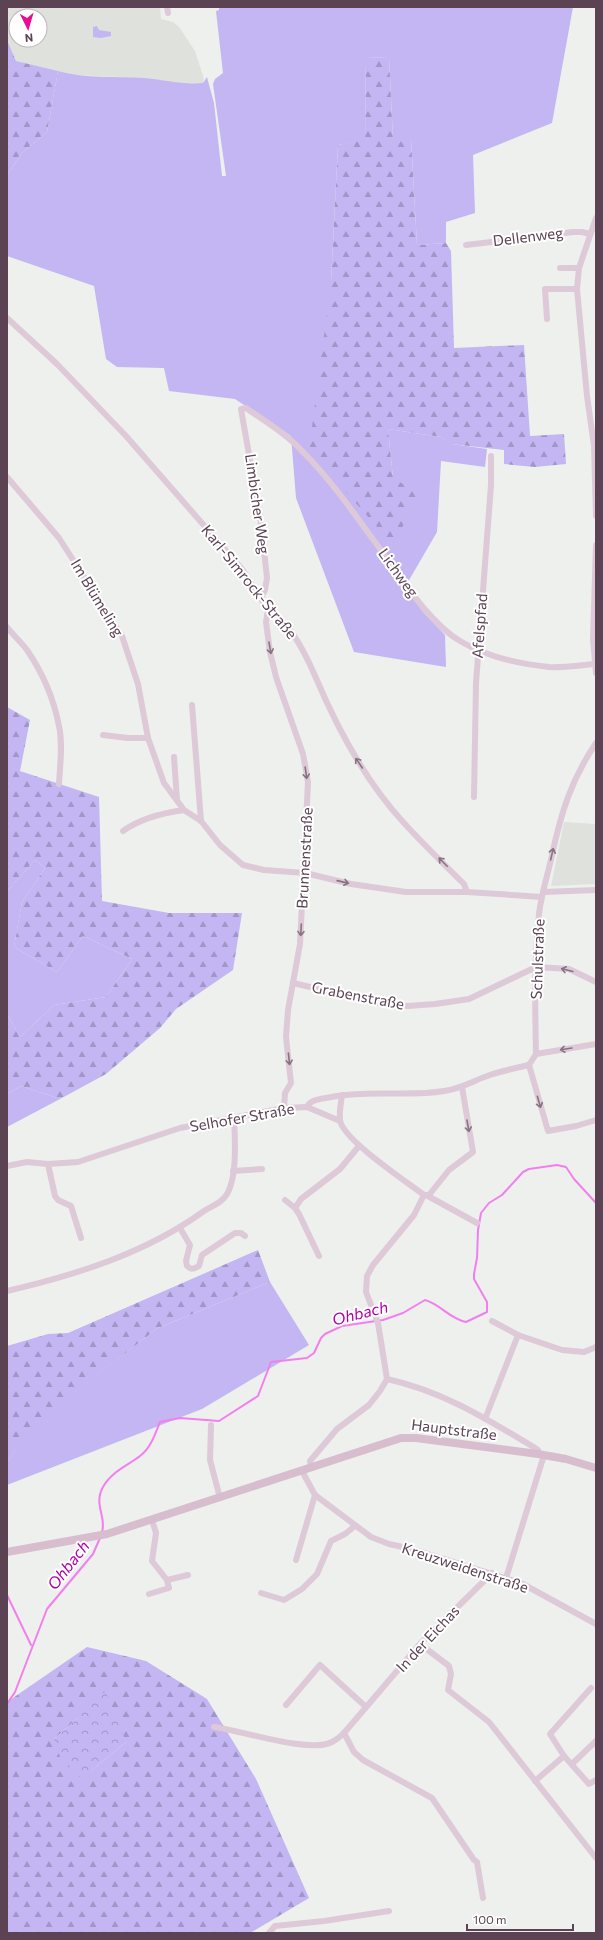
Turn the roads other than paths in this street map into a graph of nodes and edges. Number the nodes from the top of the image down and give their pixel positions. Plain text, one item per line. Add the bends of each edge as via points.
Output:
1 (596, 218) edge
2 (590, 234) junction
3 (466, 245) dead end
4 (560, 268) dead end
5 (579, 268) junction
6 (577, 289) junction
7 (7, 318) edge
8 (547, 319) dead end
9 (241, 409) joint
10 (594, 435) edge
11 (491, 456) dead end
12 (7, 477) edge
13 (596, 516) edge
14 (596, 545) edge
15 (261, 598) junction
16 (268, 610) junction
17 (7, 627) edge
18 (479, 650) junction
19 (595, 664) junction
20 (596, 673) edge
21 (192, 705) dead end
22 (103, 735) dead end
23 (148, 738) junction
24 (596, 743) edge
25 (174, 757) dead end
26 (59, 784) dead end
27 (474, 797) dead end
28 (177, 802) junction
29 (184, 810) junction
30 (201, 821) junction
31 (123, 831) dead end
32 (304, 873) junction
33 (596, 890) edge
34 (469, 892) junction
35 (543, 895) junction
36 (536, 967) junction
37 (293, 982) junction
38 (596, 982) edge
39 (596, 1044) edge
40 (536, 1054) junction
41 (529, 1065) junction
42 (462, 1087) junction
43 (342, 1095) junction
44 (284, 1108) junction
45 (307, 1108) junction
46 (234, 1118) junction
47 (596, 1120) edge
48 (340, 1121) junction
49 (359, 1146) junction
50 (48, 1164) junction
51 (7, 1166) edge
52 (262, 1169) dead end
53 (233, 1170) junction
54 (427, 1195) junction
55 (285, 1200) dead end
56 (295, 1208) junction
57 (477, 1223) dead end
58 (180, 1228) junction
59 (245, 1236) dead end
60 (81, 1238) dead end
61 (319, 1256) dead end
62 (7, 1290) edge
63 (492, 1321) dead end
64 (518, 1335) junction
65 (596, 1347) edge
66 (387, 1379) junction
67 (485, 1419) junction
68 (211, 1425) dead end
69 (541, 1454) junction
70 (311, 1467) junction
71 (596, 1468) edge
72 (302, 1471) junction
73 (316, 1495) junction
74 (220, 1498) junction
75 (152, 1520) junction
76 (355, 1526) junction
77 (7, 1552) edge
78 (296, 1560) dead end
79 (492, 1573) junction
80 (188, 1575) dead end
81 (506, 1578) junction
82 (167, 1580) junction
83 (261, 1593) dead end
84 (149, 1594) dead end
85 (595, 1620) edge
86 (420, 1644) junction
87 (591, 1688) dead end
88 (286, 1706) dead end
89 (366, 1707) junction
90 (214, 1727) dead end
91 (344, 1733) junction
92 (596, 1741) edge
93 (564, 1756) junction
94 (572, 1764) junction
95 (596, 1780) edge
96 (535, 1781) junction
97 (596, 1858) edge
98 (483, 1898) dead end
99 (389, 1911) dead end
100 (269, 1933) edge

1 - 2 street, Dellenweg
2 - 3 street, Dellenweg via 573,232
2 - 5 street, Dellenweg
4 - 5 street
5 - 6 street, Dellenweg
6 - 8 street via 544,289
6 - 10 street, Dellenweg
7 - 15 street, Karl-Simrock-Straße via 99,407 242,568
9 - 15 street, Limbicher Weg via 261,523 267,578
9 - 18 street, Lichweg via 246,408 304,452 426,610 460,641
10 - 13 street, Dellenweg
11 - 18 street, Afelspfad
12 - 23 street, Im Blümeling via 59,538 122,636 138,684
14 - 19 street via 593,639
15 - 16 street, Karl-Simrock-Straße
16 -> 32 street, Brunnenstraße via 266,622 276,678 303,754 308,782
34 -> 16 street, Karl-Simrock-Straße via 403,823 378,792 340,731 300,647 283,622
17 - 26 street via 27,650 51,698 59,727 61,748
18 - 19 street, Lichweg via 518,662 551,667
18 - 27 street, Afelspfad
19 - 20 street
21 - 30 street
22 - 23 street
23 - 28 street, Im Blümeling via 164,783
35 -> 24 street, Schulstraße via 566,800 577,774
25 - 28 street
28 - 29 street, Im Blümeling
29 - 30 street, Im Blümeling
29 - 31 street via 147,818
30 - 32 street, Im Blümeling via 220,845 244,865 264,870
32 -> 34 street, Im Blümeling via 352,884 406,892
32 -> 37 street, Brunnenstraße via 300,944
33 - 35 street, Im Blümeling
34 - 35 street, Im Blümeling
35 - 36 street, Schulstraße via 539,913
36 - 37 street, Grabenstraße via 469,999 408,1006 378,1002
38 -> 36 street via 569,969
36 - 40 street, Schulstraße
37 -> 44 street, Brunnenstraße via 286,1037 292,1083 285,1093
39 -> 40 street
40 - 41 street
41 - 42 street, Selhofer Straße via 496,1073
41 -> 47 street via 548,1131
42 - 43 street, Selhofer Straße via 413,1095
42 -> 54 street via 473,1152 449,1170
43 - 45 street, Selhofer Straße via 319,1099 311,1102
43 - 48 street
44 - 45 street, Selhofer Straße
44 - 46 street, Selhofer Straße
45 - 48 street
46 - 50 street, Selhofer Straße via 180,1128 78,1162
46 - 53 street
48 - 49 street
49 - 54 street
49 - 56 street via 340,1169 301,1199
50 - 51 street, Selhofer Straße via 27,1162
50 - 60 street via 55,1196 71,1206
52 - 53 street
53 - 58 street via 224,1199
54 - 57 street
54 - 66 street via 414,1215 373,1264 368,1276 366,1292 378,1321
55 - 56 street
56 - 61 street
58 - 59 street via 190,1245 186,1266 194,1269 199,1266 202,1255 235,1233
58 - 62 street via 89,1268 56,1279
63 - 64 street
64 - 65 street via 562,1350 584,1352
64 - 67 street
66 - 67 street via 414,1385 456,1402
66 - 70 street via 369,1405 337,1429 310,1461
67 - 69 street via 532,1446
68 - 74 street via 210,1460
69 - 70 main road, Hauptstraße via 408,1438
69 - 71 main road, Hauptstraße
69 - 81 street
70 - 72 main road, Hauptstraße
72 - 73 street, Kreuzweidenstraße
72 - 74 main road, Hauptstraße
73 - 76 street, Kreuzweidenstraße
73 - 78 street
74 - 75 main road, Hauptstraße
75 - 77 main road, Hauptstraße via 95,1537
75 - 82 street via 156,1533 152,1561
76 - 79 street, Kreuzweidenstraße via 371,1537 389,1544
76 - 83 street via 331,1541 317,1574 292,1596 284,1600
79 - 81 street, Kreuzweidenstraße
79 - 86 street, In der Eichas
80 - 82 street
81 - 85 street, Kreuzweidenstraße
82 - 84 street via 169,1588
86 - 89 street, In der Eichas
86 - 96 street via 449,1666 451,1674 448,1690 490,1722
87 - 93 street via 550,1734
88 - 89 street via 320,1665
89 - 91 street, In der Eichas
90 - 91 street, In der Eichas via 286,1742 315,1745 331,1743
91 - 98 street via 354,1752 363,1760 432,1798 477,1862
92 - 94 street
93 - 94 street
93 - 96 street
94 - 95 street via 590,1784
96 - 97 street
99 - 100 street via 275,1926

